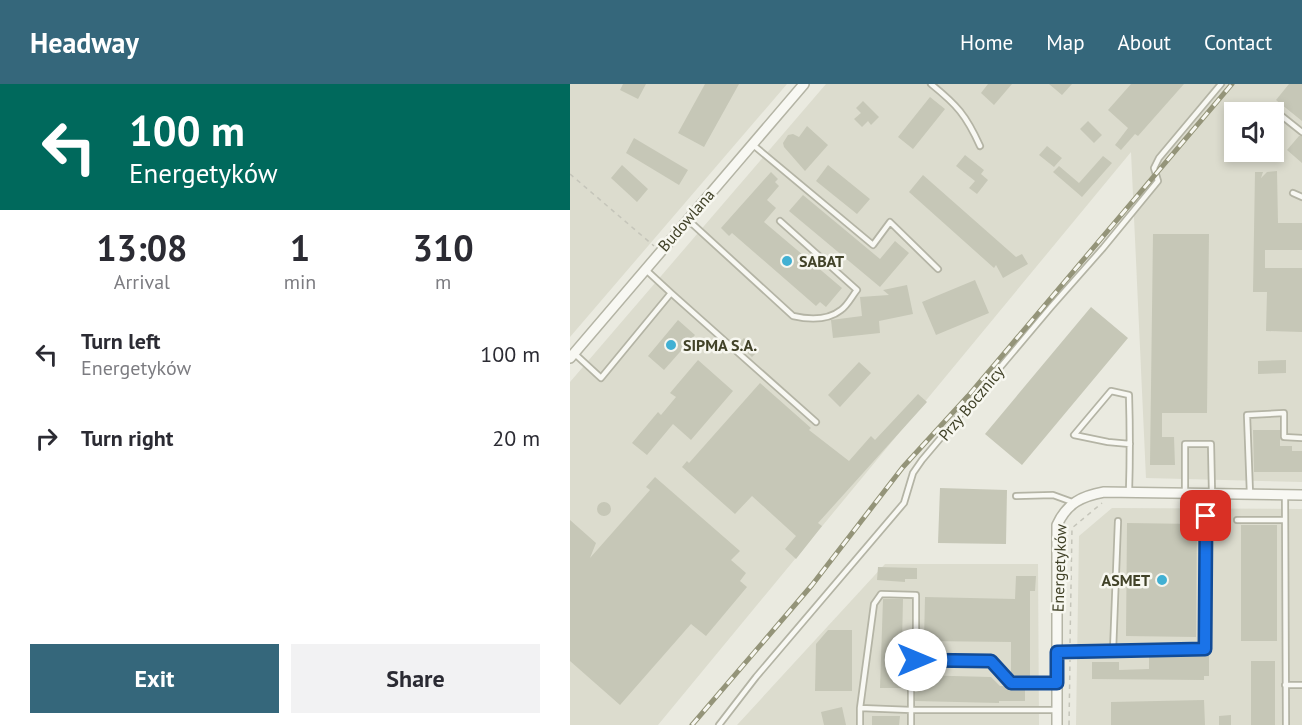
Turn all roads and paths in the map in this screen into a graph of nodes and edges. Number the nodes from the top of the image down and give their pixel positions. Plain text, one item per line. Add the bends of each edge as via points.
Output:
1 (804, 84) edge
2 (931, 84) edge
3 (1221, 84) edge
4 (1284, 118) edge
5 (1302, 132) edge
6 (752, 144) junction
7 (980, 146) dead end
8 (570, 174) edge
9 (1293, 193) dead end
10 (1302, 197) edge
11 (687, 219) junction
12 (780, 220) dead end
13 (654, 247) dead end
14 (645, 269) junction
15 (938, 269) dead end
16 (671, 293) junction
17 (571, 357) edge
18 (816, 422) dead end
19 (1302, 438) edge
20 (1130, 444) junction
21 (1129, 492) junction
22 (1185, 493) junction
23 (1209, 493) junction
24 (1250, 494) junction
25 (1284, 494) junction
26 (1302, 495) edge
27 (1016, 496) dead end
28 (1103, 502) dead end
29 (1075, 503) junction
30 (1237, 520) dead end
31 (1285, 520) junction
32 (1118, 521) dead end
33 (1113, 651) junction
34 (1057, 652) junction
35 (1070, 652) junction
36 (916, 660) junction
37 (1057, 683) junction
38 (1285, 685) junction
39 (1302, 685) edge
40 (860, 708) junction
41 (911, 710) junction
42 (1057, 710) junction
43 (719, 725) edge
44 (860, 725) edge
45 (911, 725) edge
46 (1057, 725) edge
47 (1069, 725) edge
48 (1286, 725) edge

1 - 6 street, Budowlana
2 - 7 lane via 957,105
3 - 43 lane, Przy Bocznicy via 1159,158 1154,168 1158,181 922,460 904,502
4 - 5 lane
6 - 11 street, Budowlana
6 - 15 lane via 873,246 890,222
8 - 13 path
9 - 10 lane
11 - 12 lane via 793,316 827,318 842,309 857,290
11 - 14 street, Budowlana
14 - 16 lane
14 - 17 street, Budowlana
16 - 17 lane via 601,378
16 - 18 lane
19 - 24 lane via 1284,437 1284,413 1247,415
20 - 20 lane via 1130,395 1111,391 1074,435
20 - 21 lane
21 - 22 street, Energetyków
21 - 29 street, Energetyków via 1087,495
22 - 23 street, Energetyków
22 - 23 lane via 1185,444 1211,444
23 - 24 street, Energetyków
23 - 33 lane via 1205,649
24 - 25 street, Energetyków
25 - 26 street, Energetyków
25 - 31 lane
27 - 29 lane via 1053,495
28 - 35 path via 1072,528
29 - 34 street, Energetyków via 1063,511 1057,525
30 - 31 lane
31 - 38 lane
32 - 33 lane
33 - 35 lane
34 - 35 lane
34 - 37 street, Energetyków
35 - 47 path
36 - 37 lane via 991,661 1011,683
36 - 40 lane via 916,595 881,594 874,604
36 - 41 lane via 911,660
37 - 42 street, Energetyków
38 - 39 lane
38 - 48 lane
40 - 41 lane
40 - 44 lane
41 - 42 lane
41 - 45 lane
42 - 46 street, Energetyków

